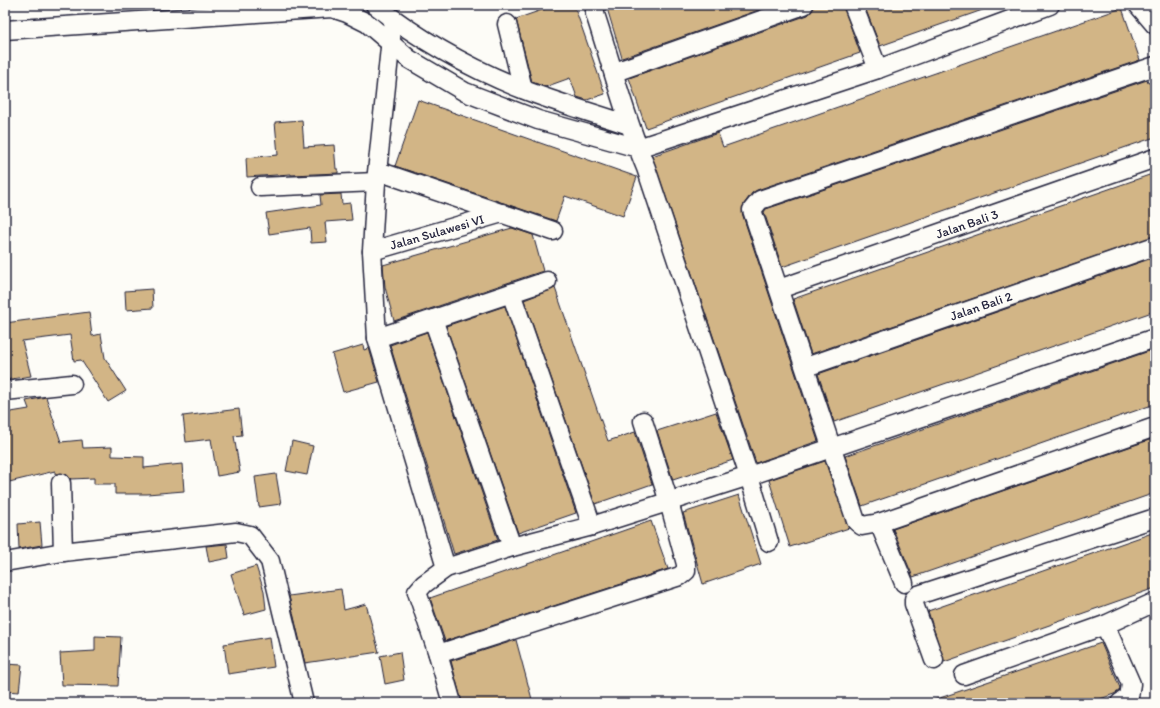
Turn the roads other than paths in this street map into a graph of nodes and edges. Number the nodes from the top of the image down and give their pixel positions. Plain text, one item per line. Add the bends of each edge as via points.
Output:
1 (375, 5) edge
2 (595, 5) edge
3 (804, 5) edge
4 (854, 5) edge
5 (1050, 5) edge
6 (1138, 5) edge
7 (175, 13) edge
8 (393, 19) junction
9 (507, 24) dead end
10 (1155, 24) edge
11 (5, 30) edge
12 (390, 45) junction
13 (1155, 66) edge
14 (878, 69) junction
15 (615, 72) junction
16 (523, 89) junction
17 (629, 125) junction
18 (638, 148) junction
19 (1155, 158) edge
20 (377, 176) junction
21 (260, 187) dead end
22 (502, 213) junction
23 (553, 231) dead end
24 (1155, 246) edge
25 (372, 251) junction
26 (547, 281) dead end
27 (779, 289) junction
28 (511, 293) junction
29 (433, 319) junction
30 (377, 338) junction
31 (1155, 338) edge
32 (806, 367) junction
33 (72, 384) dead end
34 (5, 391) edge
35 (643, 421) dead end
36 (1155, 427) edge
37 (834, 448) junction
38 (749, 476) junction
39 (61, 483) dead end
40 (669, 502) junction
41 (1155, 518) edge
42 (879, 523) junction
43 (592, 526) junction
44 (769, 542) dead end
45 (512, 547) junction
46 (63, 552) junction
47 (5, 562) edge
48 (446, 568) junction
49 (904, 583) dead end
50 (1155, 602) edge
51 (1105, 625) junction
52 (438, 654) junction
53 (934, 660) dead end
54 (964, 675) dead end
55 (304, 703) edge
56 (452, 703) edge
57 (1120, 703) edge

1 - 8 street
2 - 15 street via 595,14
3 - 15 street
4 - 14 street
5 - 14 street
6 - 10 street
7 - 11 street
7 - 12 street via 332,8 366,23
8 - 12 street
8 - 16 street via 428,43 474,68
9 - 16 street
12 - 18 street via 465,92 538,120
12 - 20 street
13 - 27 street via 760,200 752,210
14 - 18 street
15 - 17 street
16 - 17 street
17 - 18 street
18 - 38 street
19 - 27 street, Jalan Bali 3
20 - 21 street
20 - 22 street
20 - 25 street
22 - 23 street
22 - 25 street, Jalan Sulawesi VI
24 - 32 street, Jalan Bali 2
25 - 30 street
26 - 28 street
27 - 32 street
28 - 29 street
28 - 43 street
29 - 30 street
29 - 45 street
30 - 48 street
31 - 37 street
32 - 37 street
33 - 34 street
35 - 40 street
36 - 42 street
37 - 38 street
37 - 42 street via 856,521 862,526
38 - 40 street
38 - 44 street
39 - 46 street
40 - 43 street
40 - 52 street via 686,564 686,571 680,576
41 - 53 street via 918,595 914,604
42 - 49 street
43 - 45 street
45 - 48 street
46 - 47 street
46 - 55 street via 236,532 250,535 270,562
48 - 52 street via 417,592
50 - 51 street
51 - 54 street
51 - 57 street via 1131,684 1129,697
52 - 56 street

